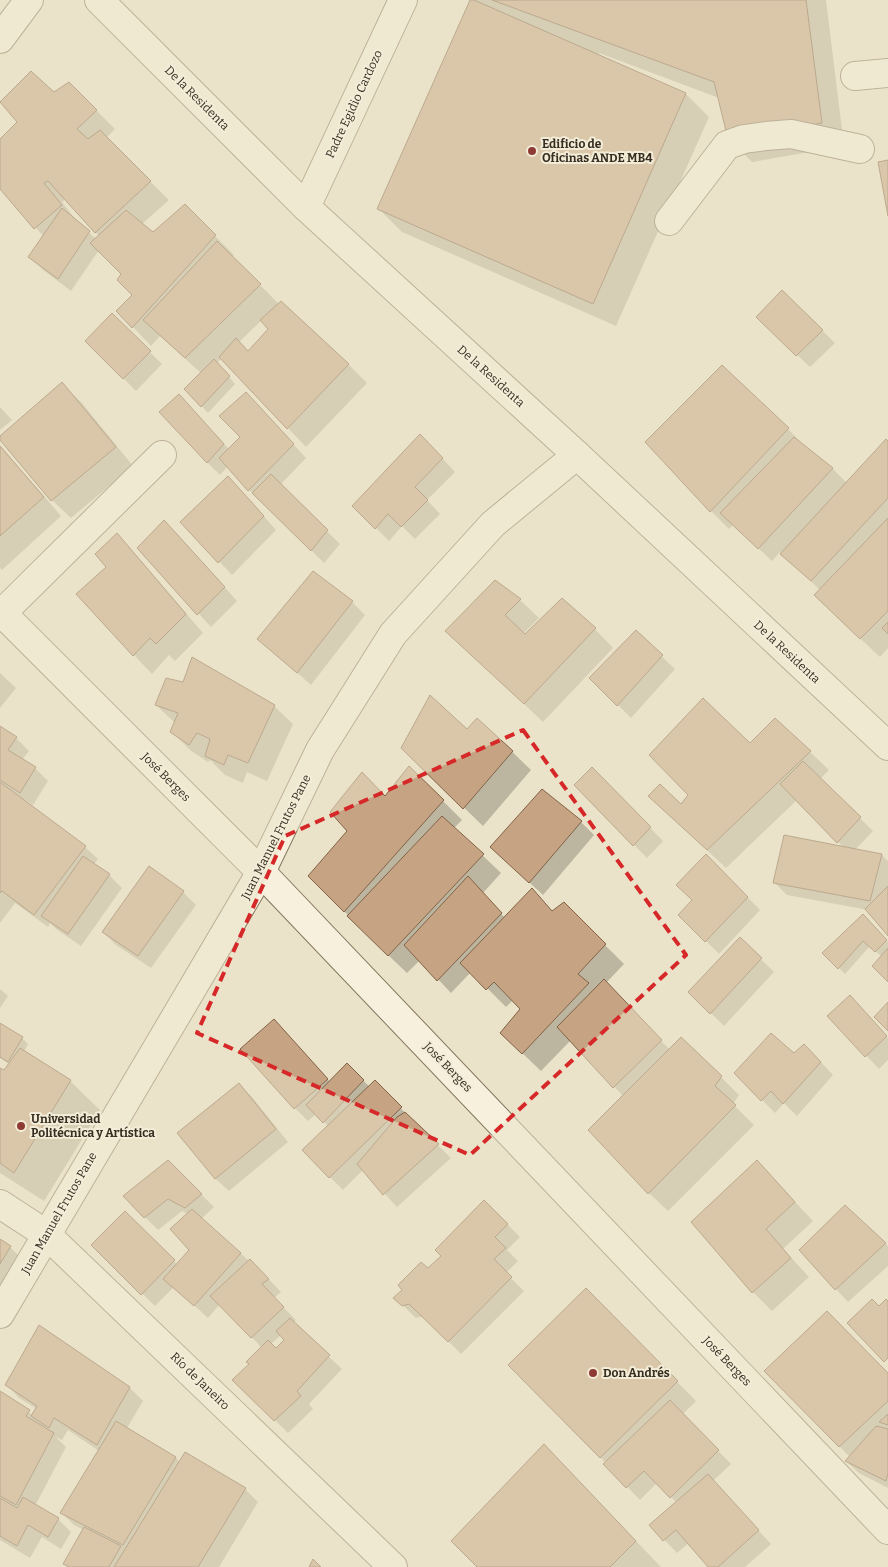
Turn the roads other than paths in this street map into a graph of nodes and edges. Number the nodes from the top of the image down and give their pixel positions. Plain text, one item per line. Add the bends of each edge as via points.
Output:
1 (29, 0) edge
2 (99, 0) edge
3 (402, 0) edge
4 (0, 39) edge
5 (888, 73) edge
6 (855, 76) dead end
7 (860, 149) dead end
8 (306, 207) junction
9 (669, 221) dead end
10 (162, 455) dead end
11 (577, 455) junction
12 (1, 613) edge
13 (888, 746) edge
14 (261, 872) junction
15 (0, 1204) edge
16 (46, 1234) junction
17 (0, 1314) edge
18 (888, 1530) edge
19 (394, 1567) edge

1 - 4 street
2 - 8 street, De la Residenta
3 - 8 street, Padre Egidio Cardozo
5 - 6 street
7 - 9 street via 791,134 744,139 727,145
8 - 11 street, De la Residenta
10 - 12 street
11 - 13 street, De la Residenta
11 - 14 street, Juan Manuel Frutos Pane via 492,524 394,634 320,750
12 - 14 street, José Berges
14 - 16 street, Juan Manuel Frutos Pane
14 - 18 street, José Berges
15 - 16 street, Río de Janeiro
16 - 17 street, Juan Manuel Frutos Pane
16 - 19 street, Río de Janeiro

